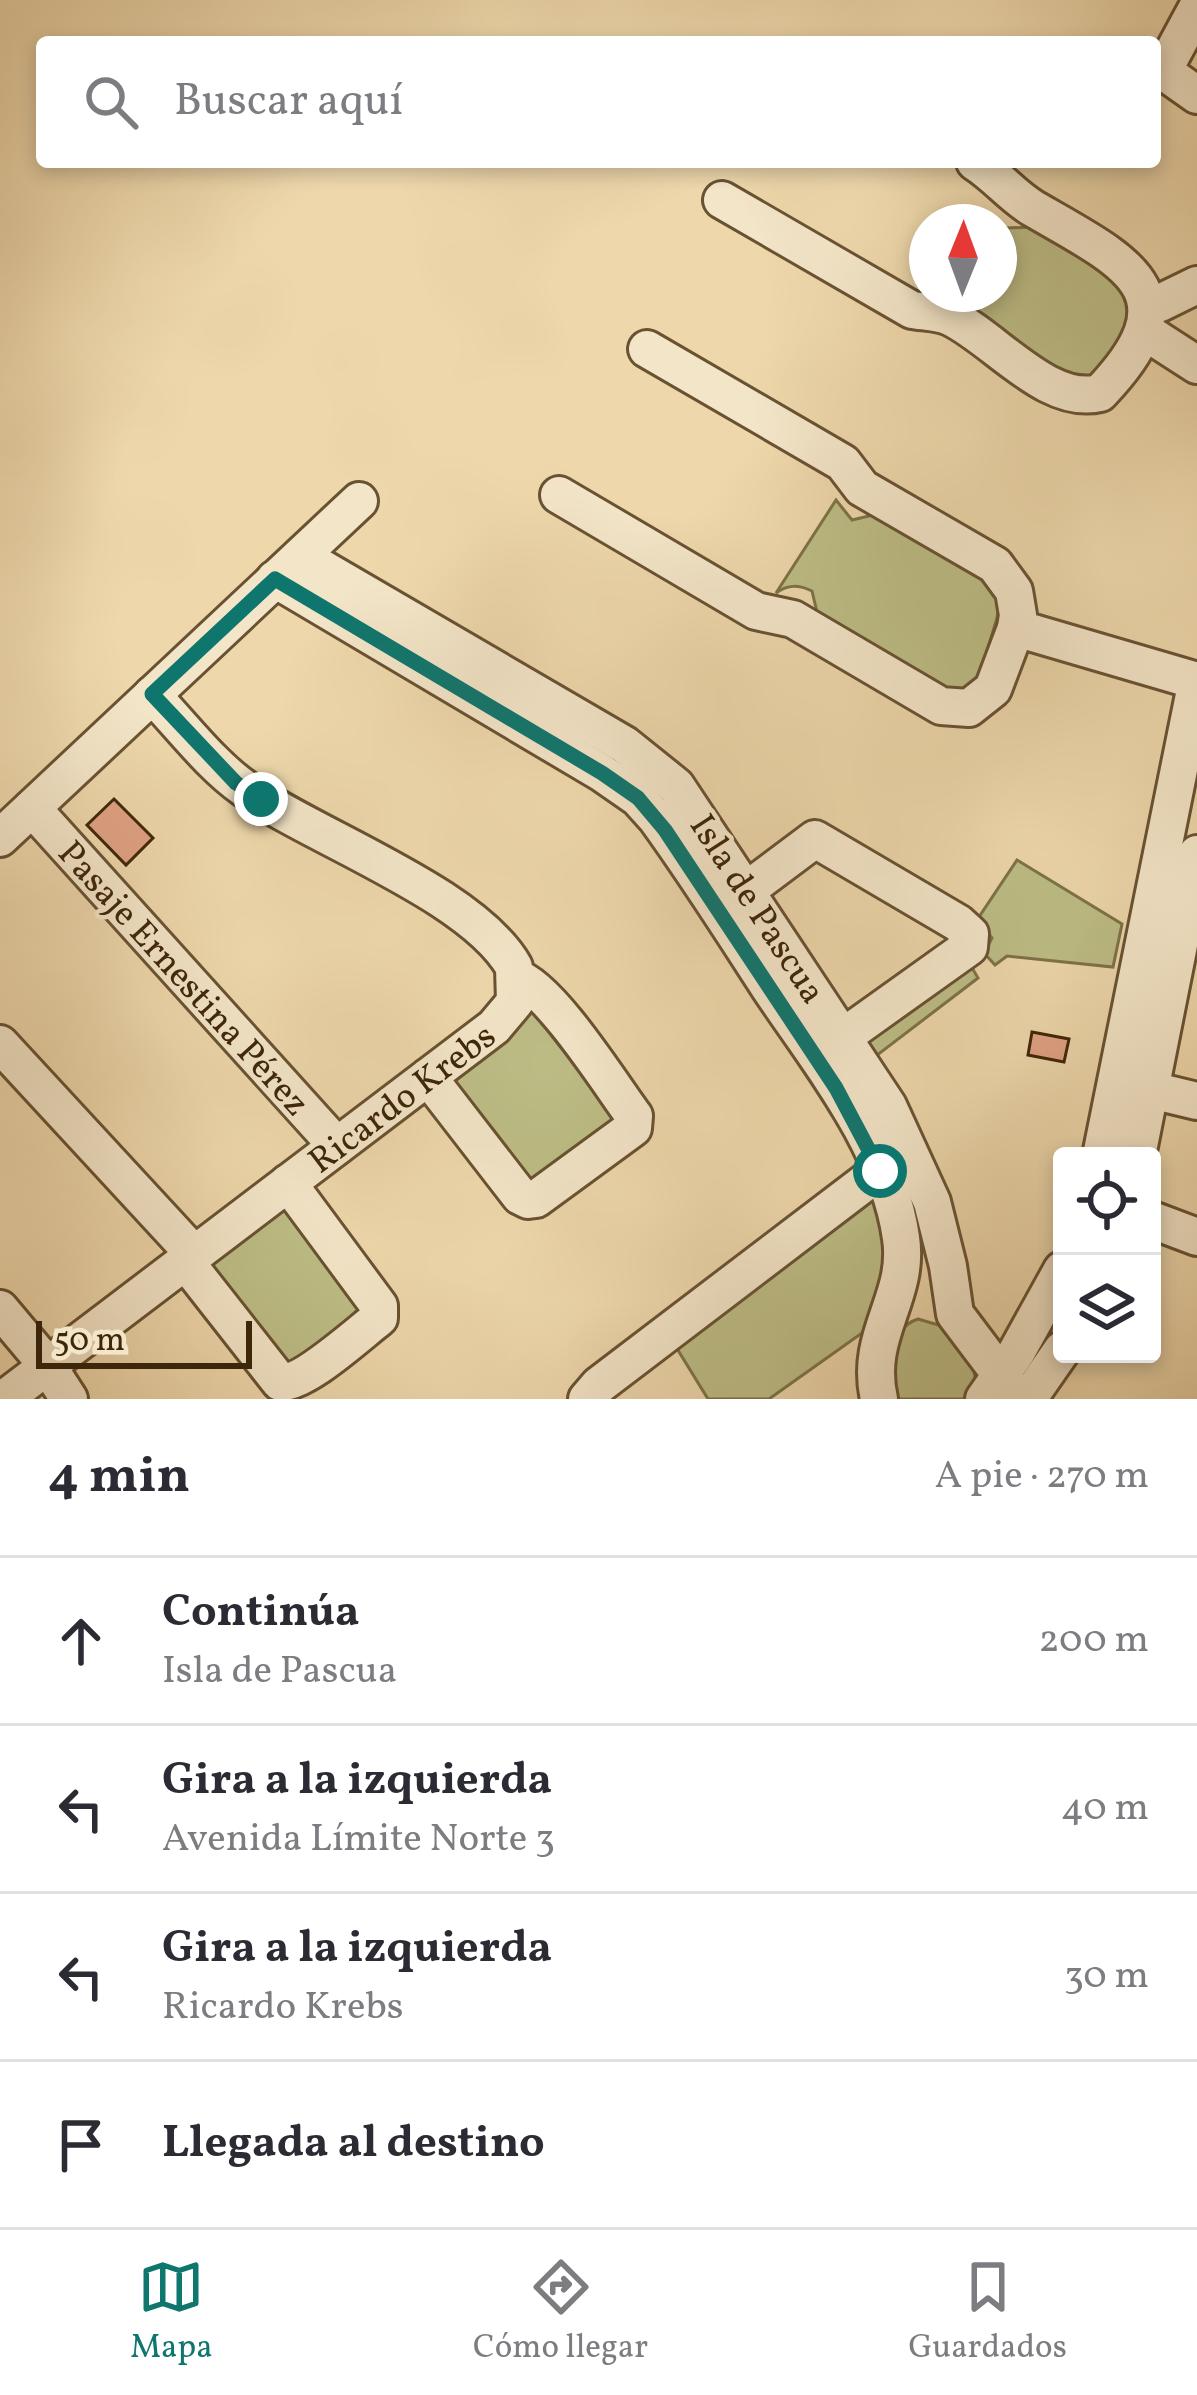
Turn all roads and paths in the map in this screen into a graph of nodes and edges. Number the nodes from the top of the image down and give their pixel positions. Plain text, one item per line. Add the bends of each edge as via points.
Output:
1 (1197, 8) edge
2 (1197, 95) edge
3 (985, 168) edge
4 (722, 200) dead end
5 (1197, 285) edge
6 (1156, 319) junction
7 (647, 349) dead end
8 (1197, 365) edge
9 (559, 495) dead end
10 (359, 501) dead end
11 (288, 567) junction
12 (1016, 628) junction
13 (1197, 680) edge
14 (152, 694) junction
15 (32, 808) junction
16 (1184, 808) edge
17 (0, 838) edge
18 (1197, 854) edge
19 (747, 890) junction
20 (517, 978) junction
21 (844, 1037) junction
22 (0, 1044) edge
23 (428, 1077) junction
24 (1150, 1090) junction
25 (1197, 1101) edge
26 (338, 1146) junction
27 (1103, 1147) edge
28 (1139, 1147) edge
29 (880, 1171) junction
30 (288, 1184) junction
31 (1161, 1223) edge
32 (1197, 1237) edge
33 (190, 1258) junction
34 (1053, 1288) edge
35 (952, 1303) junction
36 (892, 1304) junction
37 (0, 1309) edge
38 (1053, 1363) edge
39 (47, 1365) junction
40 (1002, 1390) edge
41 (4, 1399) edge
42 (69, 1399) edge
43 (586, 1399) edge
44 (879, 1399) edge
45 (1028, 1399) edge

1 - 2 street via 1163,71
3 - 6 street via 1020,201 1138,272
4 - 6 street via 912,310 948,315 1078,396 1100,393
5 - 6 street
6 - 8 street
7 - 12 street via 843,463 862,488 995,566 1014,591
9 - 12 street via 756,611 793,619 941,706 977,705
10 - 11 street
11 - 14 street
11 - 19 street, Isla de Pascua via 643,756 692,806
11 - 29 street, Isla de Pascua via 638,798 836,1088
12 - 13 street
13 - 16 street
14 - 15 street
14 - 20 street, Ricardo Krebs via 236,783 464,916 508,956
15 - 17 street
15 - 26 street, Pasaje Ernestina Pérez
16 - 27 street
18 - 24 street
19 - 21 street, Isla de Pascua
19 - 21 street via 815,838 970,934 969,947
20 - 23 street, Ricardo Krebs via 507,1016
20 - 23 street via 550,1003 634,1116 633,1128 528,1200
21 - 35 street, Isla de Pascua via 925,1183
22 - 33 street
23 - 26 street, Ricardo Krebs
24 - 25 street
24 - 28 street
26 - 30 street, Ricardo Krebs
29 - 36 street, Isla de Pascua via 902,1241
29 - 43 street
30 - 33 street, Ricardo Krebs
30 - 33 street via 381,1312 342,1346 292,1383 280,1382
31 - 32 street
33 - 39 street, Ricardo Krebs
34 - 40 street
35 - 36 street
35 - 40 street, Isla de Pascua
36 - 44 street, Isla de Pascua via 875,1358
37 - 39 street
38 - 45 street
39 - 41 street, Ricardo Krebs
39 - 42 street

